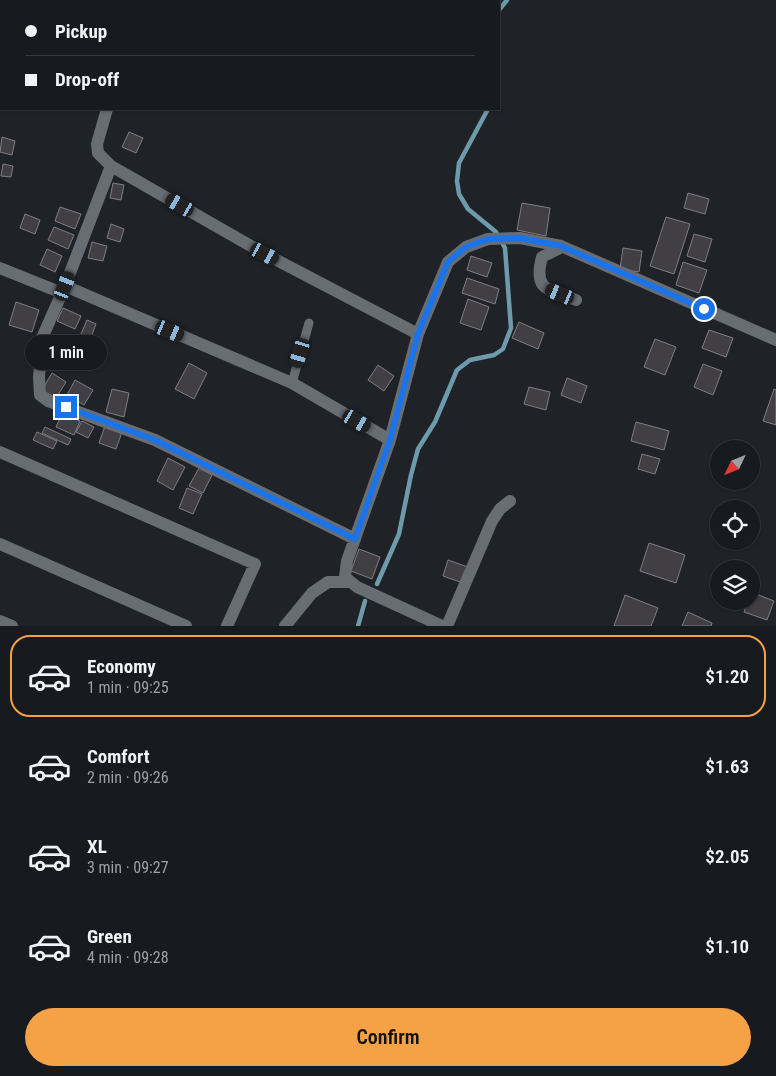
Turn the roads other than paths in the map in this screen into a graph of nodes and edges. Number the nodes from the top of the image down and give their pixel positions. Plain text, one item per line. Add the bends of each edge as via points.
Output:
1 (107, 110) edge
2 (111, 166) junction
3 (561, 246) junction
4 (0, 268) edge
5 (64, 290) junction
6 (576, 300) dead end
7 (309, 323) dead end
8 (418, 334) junction
9 (776, 340) edge
10 (292, 384) junction
11 (390, 440) junction
12 (0, 452) edge
13 (510, 501) dead end
14 (355, 539) junction
15 (0, 544) edge
16 (349, 582) junction
17 (0, 621) edge
18 (12, 626) edge
19 (186, 626) edge
20 (227, 626) edge
21 (285, 626) edge
22 (442, 626) edge
23 (447, 626) edge

1 - 2 street via 97,144 98,153
2 - 5 street
2 - 8 street via 265,254
3 - 6 street via 542,256 539,278 545,288
3 - 8 street via 520,238 488,239 466,247 448,262
3 - 9 street
4 - 5 street
5 - 10 street
5 - 14 street via 42,338 38,377 40,395 48,401 155,440
7 - 10 lane
8 - 11 street
10 - 11 street
11 - 14 street
12 - 20 street via 255,564
13 - 23 street via 492,521
14 - 16 street via 346,570
15 - 19 street
16 - 21 street via 328,582 312,593
16 - 22 street
17 - 18 street

